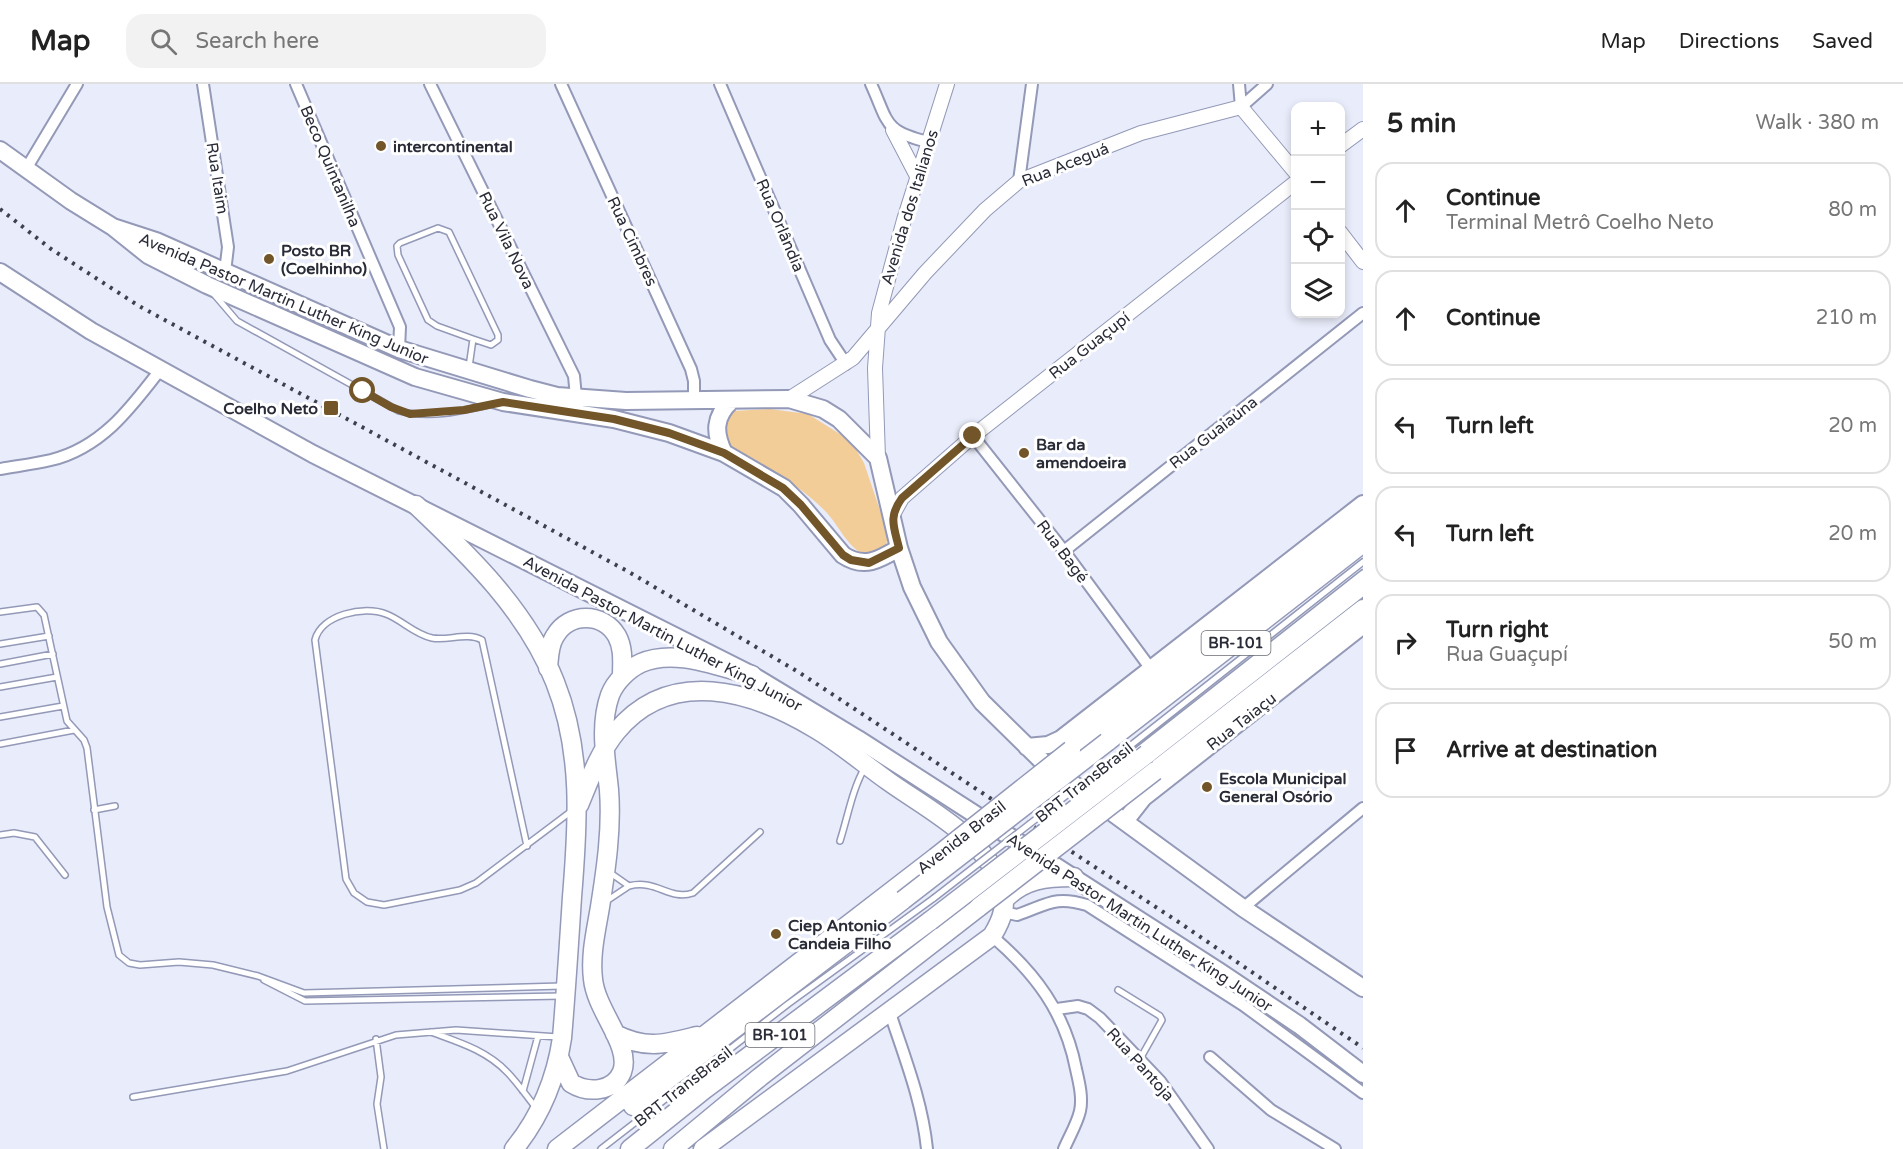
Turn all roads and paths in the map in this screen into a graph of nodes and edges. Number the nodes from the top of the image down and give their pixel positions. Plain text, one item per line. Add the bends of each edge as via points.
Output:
1 (77, 84) edge
2 (203, 84) edge
3 (296, 84) edge
4 (430, 84) edge
5 (561, 84) edge
6 (720, 84) edge
7 (871, 84) edge
8 (947, 84) edge
9 (1032, 84) edge
10 (1239, 84) edge
11 (1267, 84) edge
12 (1241, 107) junction
13 (1363, 129) edge
14 (892, 130) junction
15 (928, 142) junction
16 (1345, 143) edge
17 (0, 150) edge
18 (1291, 167) edge
19 (26, 169) junction
20 (917, 176) junction
21 (1019, 181) junction
22 (1291, 186) edge
23 (113, 227) junction
24 (1345, 237) edge
25 (1363, 262) edge
26 (0, 272) edge
27 (225, 272) junction
28 (207, 285) junction
29 (1363, 313) edge
30 (876, 331) junction
31 (473, 339) junction
32 (399, 349) junction
33 (846, 364) junction
34 (160, 370) junction
35 (468, 372) junction
36 (576, 397) junction
37 (789, 399) junction
38 (731, 400) junction
39 (694, 401) junction
40 (503, 402) junction
41 (973, 436) junction
42 (724, 453) junction
43 (878, 458) junction
44 (0, 468) edge
45 (416, 504) junction
46 (1363, 504) edge
47 (892, 516) junction
48 (1363, 523) edge
49 (1363, 543) edge
50 (899, 548) junction
51 (1064, 551) junction
52 (1363, 562) edge
53 (1363, 573) edge
54 (1363, 585) edge
55 (1363, 609) edge
56 (0, 612) edge
57 (1363, 626) edge
58 (49, 636) junction
59 (0, 644) edge
60 (53, 654) junction
61 (0, 664) edge
62 (548, 668) junction
63 (1151, 669) junction
64 (752, 675) junction
65 (57, 677) junction
66 (622, 677) junction
67 (0, 687) edge
68 (63, 706) junction
69 (0, 717) edge
70 (74, 730) junction
71 (0, 744) edge
72 (1027, 747) junction
73 (604, 750) junction
74 (1112, 750) junction
75 (1151, 763) junction
76 (865, 765) junction
77 (1103, 777) dead end
78 (1094, 784) dead end
79 (1077, 798) dead end
80 (579, 805) junction
81 (115, 806) dead end
82 (1363, 808) edge
83 (94, 810) junction
84 (1051, 818) dead end
85 (1125, 821) junction
86 (760, 832) dead end
87 (0, 835) edge
88 (840, 841) dead end
89 (527, 846) junction
90 (606, 870) junction
91 (65, 875) dead end
92 (1074, 877) junction
93 (964, 885) dead end
94 (629, 886) junction
95 (956, 891) dead end
96 (601, 904) junction
97 (1004, 906) junction
98 (1243, 908) junction
99 (911, 924) dead end
100 (992, 936) junction
101 (258, 976) junction
102 (1363, 988) edge
103 (1118, 990) dead end
104 (566, 991) junction
105 (1057, 1009) junction
106 (889, 1010) junction
107 (794, 1013) dead end
108 (426, 1031) junction
109 (615, 1034) junction
110 (704, 1035) junction
111 (538, 1036) junction
112 (562, 1038) junction
113 (376, 1040) junction
114 (559, 1057) junction
115 (1210, 1057) dead end
116 (1140, 1059) junction
117 (1363, 1074) edge
118 (522, 1091) junction
119 (1363, 1093) edge
120 (133, 1097) dead end
121 (539, 1111) junction
122 (518, 1145) edge
123 (628, 1145) edge
124 (384, 1149) edge
125 (557, 1149) edge
126 (577, 1149) edge
127 (601, 1149) edge
128 (674, 1149) edge
129 (703, 1149) edge
130 (927, 1149) edge
131 (1064, 1149) edge
132 (1208, 1149) edge
133 (1335, 1149) edge

1 - 19 street
2 - 27 street, Rua Itaim via 228,247
3 - 32 street, Beco Quintanilha via 400,327
4 - 36 street, Rua Vila Nova via 574,376
5 - 39 street, Rua Cimbres via 691,369
6 - 33 street, Rua Orlândia via 830,340
7 - 14 street
8 - 15 street, Avenida dos Italianos
9 - 21 street
10 - 12 street
11 - 12 street, Rua Aceguá
12 - 18 street
12 - 21 street, Rua Aceguá via 1141,133
13 - 16 street
14 - 15 street
14 - 20 street
15 - 20 street, Avenida dos Italianos
17 - 19 main road, Avenida Pastor Martin Luther King Junior
19 - 23 main road, Avenida Pastor Martin Luther King Junior
20 - 30 street, Avenida dos Italianos
21 - 30 street, Rua Aceguá via 985,210
22 - 41 street, Rua Guaçupí
23 - 27 main road, Avenida Pastor Martin Luther King Junior via 156,241
23 - 28 main road, Avenida Pastor Martin Luther King Junior via 148,255
24 - 25 street
26 - 34 main road, Avenida Pastor Martin Luther King Junior
27 - 32 main road, Avenida Pastor Martin Luther King Junior
28 - 40 main road, Avenida Pastor Martin Luther King Junior via 415,377
28 - 40 lane via 237,321 399,411 434,414
29 - 51 street, Rua Guaiaúna
30 - 33 street
30 - 43 street, Avenida dos Italianos
31 - 31 lane via 490,345 498,340 498,335 450,232 438,228 400,243 398,255 428,320
31 - 35 lane
32 - 35 main road, Avenida Pastor Martin Luther King Junior
33 - 37 street
34 - 44 street via 129,410 79,450 52,460
34 - 45 main road, Avenida Pastor Martin Luther King Junior via 313,454
35 - 36 main road, Avenida Pastor Martin Luther King Junior via 557,396
36 - 39 main road, Avenida Pastor Martin Luther King Junior
37 - 38 main road, Avenida Pastor Martin Luther King Junior
37 - 43 main road, Avenida Pastor Martin Luther King Junior via 823,409 840,419
38 - 39 main road, Avenida Pastor Martin Luther King Junior
38 - 42 main road via 717,419
40 - 42 main road, Avenida Pastor Martin Luther King Junior via 614,419
41 - 47 street, Rua Guaçupí via 902,498
41 - 51 street, Rua Bagé
42 - 50 main road, Avenida Pastor Martin Luther King Junior via 783,488 851,560 869,563
43 - 47 main road
45 - 62 highway via 478,563 526,629
45 - 64 main road, Avenida Pastor Martin Luther King Junior
46 - 63 main road
47 - 50 main road
48 - 110 highway, Avenida Brasil, bridge
49 - 74 highway, Avenida Brasil / BR-101
50 - 72 main road via 912,587 939,642 982,702
51 - 63 street, Rua Bagé
52 - 74 lane, BRT TransBrasil
53 - 77 lane, BRT TransBrasil
54 - 75 highway, BR-101
55 - 75 highway
56 - 58 lane via 37,607
57 - 85 main road, Rua Taiaçu via 1143,798
58 - 59 lane
58 - 60 lane
60 - 61 lane
60 - 65 lane
62 - 66 highway via 556,634 574,620 595,618 616,635 623,656
62 - 80 highway via 567,721
63 - 72 main road via 1060,739 1048,745
64 - 66 highway via 687,659 664,658 640,664
64 - 92 main road, Avenida Pastor Martin Luther King Junior
65 - 67 lane
65 - 68 lane
66 - 73 highway via 608,702
68 - 69 lane
68 - 70 lane
70 - 71 lane
70 - 83 lane via 87,748
72 - 85 main road
73 - 76 highway via 616,732 648,705 680,693 708,690 775,708 814,728
73 - 80 highway
73 - 90 highway via 610,821
74 - 126 highway, Avenida Brasil / BR-101, bridge via 903,900
74 - 127 lane, BRT TransBrasil, bridge via 934,898 788,1004
75 - 123 highway, BR-101, bridge
75 - 128 highway, bridge via 979,907
76 - 88 lane via 855,784
76 - 97 highway via 965,837 988,862 1001,884
78 - 79 lane, BRT TransBrasil
80 - 89 lane
80 - 104 highway
81 - 83 lane
82 - 98 street
83 - 101 lane via 107,907 119,955 140,965 213,965
84 - 93 lane, BRT TransBrasil
85 - 98 main road
86 - 94 lane via 693,892 681,895 647,883
87 - 91 lane via 36,837
89 - 89 lane via 460,890 384,905 367,902 354,893 346,879 315,640 325,623 339,616 381,612 422,635 482,640
90 - 94 lane
90 - 96 highway
92 - 97 highway via 1032,880 1014,890
92 - 117 main road, Avenida Pastor Martin Luther King Junior via 1289,1018
94 - 96 lane
95 - 99 lane
96 - 109 highway via 592,956 593,981 598,1004
97 - 100 highway
97 - 119 street via 1017,915 1061,900 1087,905 1243,1005
98 - 102 main road
100 - 105 street via 1031,972
100 - 106 highway
101 - 104 lane via 304,993
101 - 104 lane via 305,1001
103 - 116 lane via 1162,1020
104 - 112 highway
105 - 116 street, Rua Pantoja via 1088,1009
105 - 131 street via 1072,1048 1081,1100
106 - 129 highway
106 - 130 street via 918,1098
107 - 123 lane, BRT TransBrasil
108 - 111 lane
108 - 113 lane
108 - 118 lane via 490,1057
109 - 110 highway via 649,1046
109 - 114 highway via 622,1048 623,1065 621,1074 608,1086 598,1090 579,1088 571,1083
110 - 125 highway, Avenida Brasil
111 - 112 lane
111 - 118 lane
112 - 114 highway
113 - 120 lane via 287,1071
113 - 124 lane via 381,1077 377,1104
114 - 121 highway
115 - 133 street via 1271,1110
116 - 132 street, Rua Pantoja via 1161,1081
118 - 121 lane
121 - 122 highway

